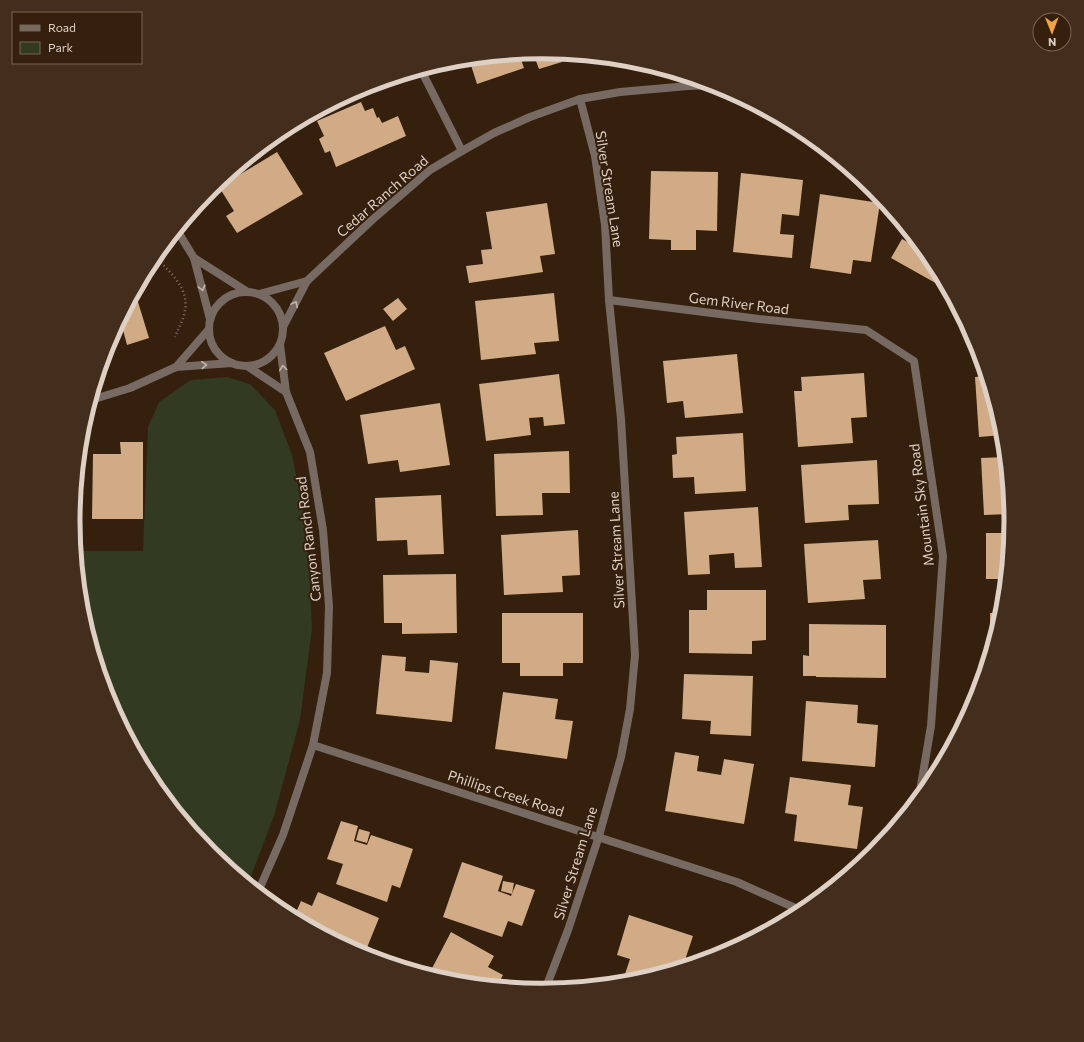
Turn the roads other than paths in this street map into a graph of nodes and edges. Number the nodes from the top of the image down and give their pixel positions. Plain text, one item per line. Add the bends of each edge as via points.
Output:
1 (423, 75) edge
2 (696, 86) edge
3 (580, 99) junction
4 (462, 151) junction
5 (180, 234) edge
6 (194, 258) junction
7 (307, 281) junction
8 (246, 291) junction
9 (260, 294) junction
10 (609, 300) junction
11 (210, 318) junction
12 (283, 327) junction
13 (208, 329) junction
14 (866, 330) joint
15 (280, 344) junction
16 (233, 363) junction
17 (247, 366) junction
18 (176, 367) junction
19 (286, 392) junction
20 (97, 398) edge
21 (314, 745) junction
22 (921, 785) edge
23 (599, 836) junction
24 (260, 887) edge
25 (795, 908) edge
26 (548, 983) edge

1 - 4 street
2 - 3 street, Cedar Ranch Road via 620,92
3 - 4 street, Cedar Ranch Road via 530,116
3 - 10 street, Silver Stream Lane via 595,156 605,225
4 - 7 street, Cedar Ranch Road via 430,170
5 - 6 street
6 - 8 street
6 -> 11 street
7 - 9 street, Cedar Ranch Road
12 -> 7 street, Cedar Ranch Road
8 - 9 street
8 - 11 street via 228,296 220,302
9 - 12 street via 274,303
10 - 14 street, Gem River Road
10 - 23 street, Silver Stream Lane via 621,419 635,655 630,709 621,757
11 - 13 street
12 - 15 street
13 - 16 street via 216,350
13 - 18 street
14 - 22 street, Mountain Sky Road via 914,361 943,556 931,726
15 - 17 street via 266,360
19 -> 15 street, Canyon Ranch Road
16 - 17 street
18 -> 16 street
17 - 19 street
18 - 20 street via 130,388
19 - 21 street, Canyon Ranch Road via 310,452 323,530 329,606 326,673
21 - 23 street, Phillips Creek Road
21 - 24 street, Canyon Ranch Road via 283,835
23 - 25 street, Phillips Creek Road via 737,882
23 - 26 street, Silver Stream Lane

